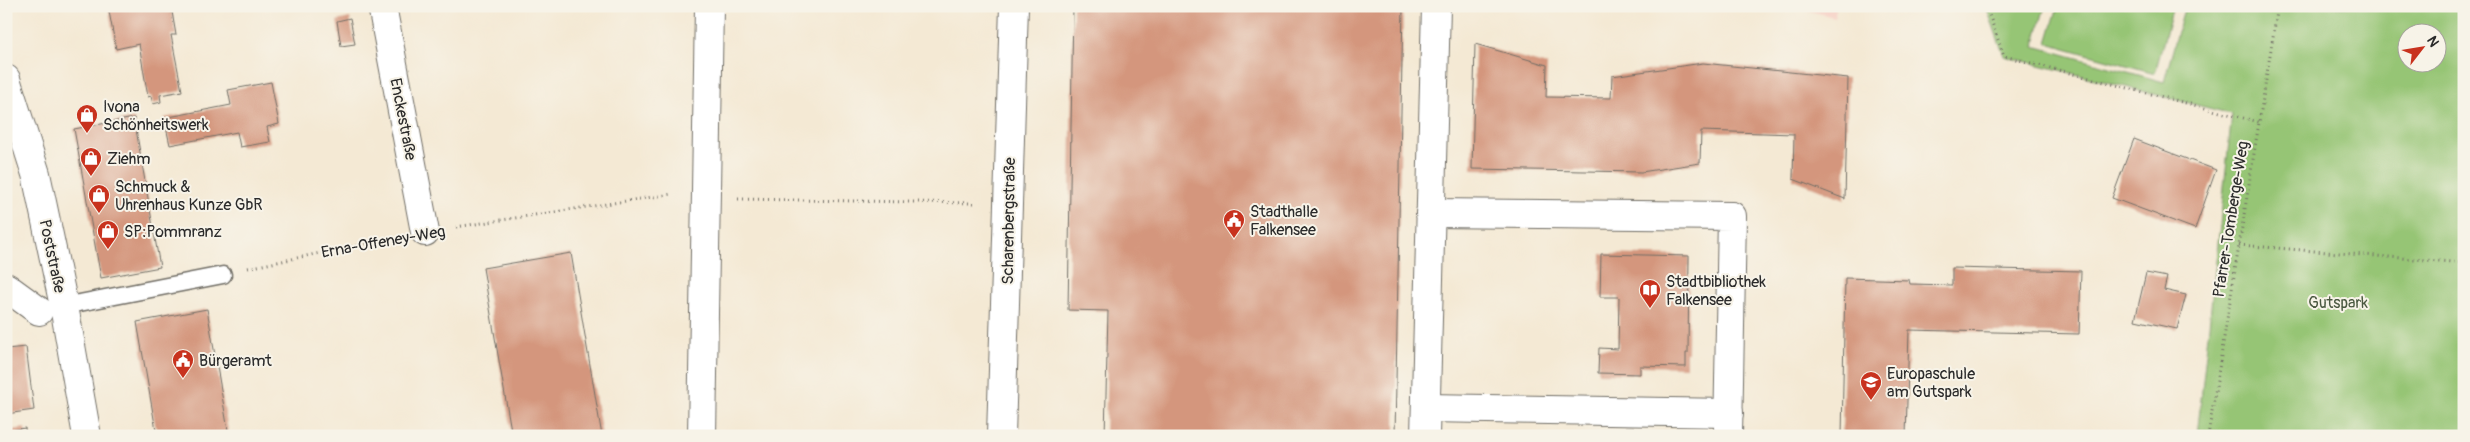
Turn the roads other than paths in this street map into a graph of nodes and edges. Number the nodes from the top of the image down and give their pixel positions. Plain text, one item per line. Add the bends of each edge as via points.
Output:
1 (382, 6) edge
2 (709, 6) edge
3 (1014, 6) edge
4 (1436, 6) edge
5 (6, 79) edge
6 (1430, 213) junction
7 (425, 232) road end
8 (223, 276) road end
9 (6, 287) edge
10 (51, 308) junction
11 (1426, 408) junction
12 (1729, 425) edge
13 (87, 436) edge
14 (702, 436) edge
15 (1001, 436) edge
16 (1425, 436) edge

1 - 7 street, Enckestraße
2 - 14 street
3 - 15 street, Scharenbergstraße
4 - 6 street
5 - 10 street, Poststraße via 36,174
6 - 11 street
6 - 12 street via 1732,216
8 - 10 lane
9 - 10 street
10 - 13 street, Poststraße
11 - 12 street
11 - 16 street

